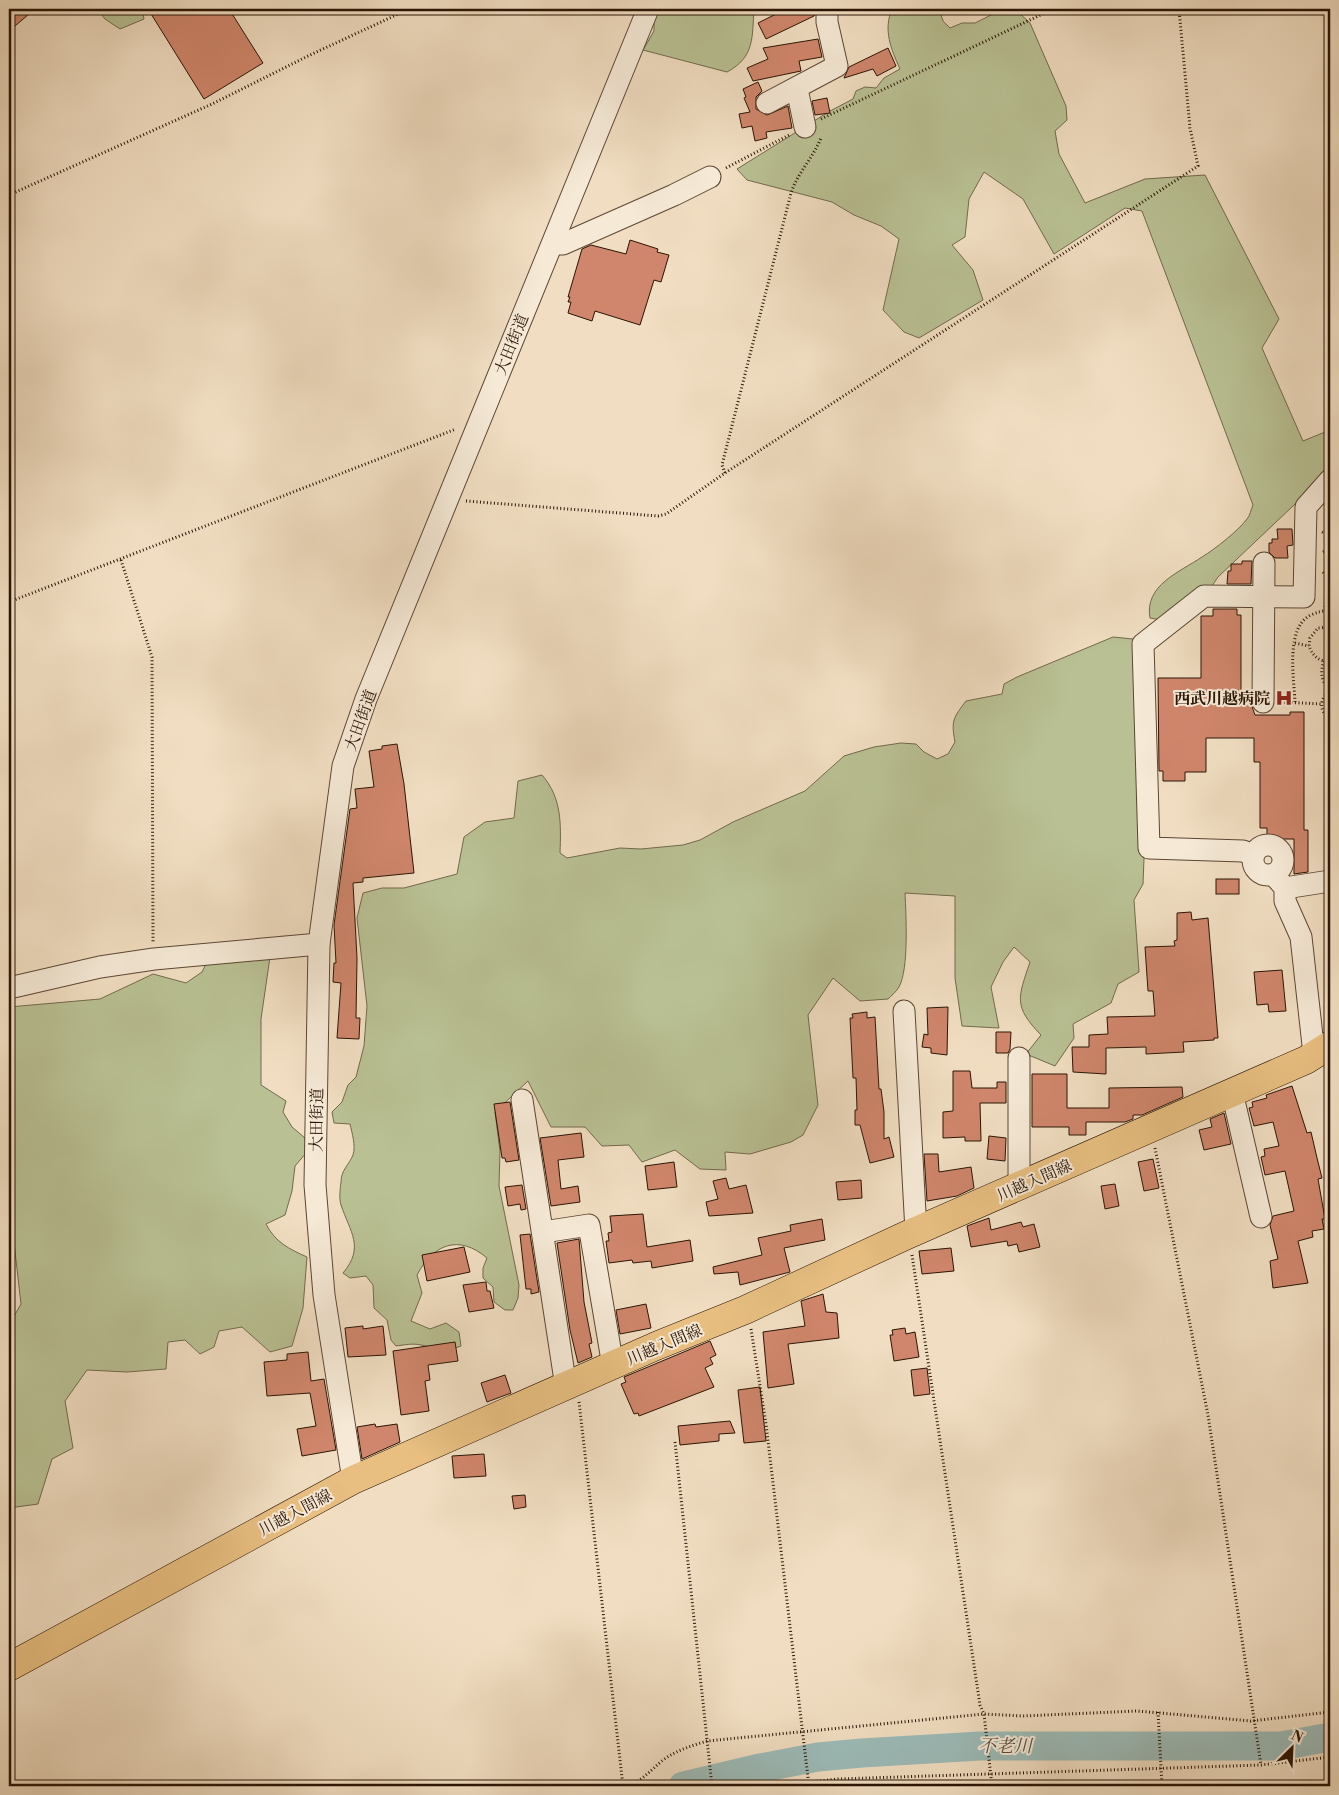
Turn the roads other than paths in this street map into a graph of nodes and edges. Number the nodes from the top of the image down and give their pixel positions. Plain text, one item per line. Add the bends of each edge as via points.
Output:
1 (648, 9) edge
2 (827, 9) edge
3 (796, 89) junction
4 (766, 103) dead end
5 (816, 128) road end
6 (710, 177) road end
7 (553, 244) junction
8 (1330, 480) edge
9 (1264, 563) dead end
10 (1263, 597) junction
11 (1263, 702) road end
12 (1279, 881) junction
13 (1330, 881) edge
14 (319, 944) junction
15 (9, 988) edge
16 (904, 1011) dead end
17 (1322, 1050) edge
18 (1019, 1058) dead end
19 (1232, 1092) junction
20 (522, 1100) dead end
21 (1019, 1186) junction
22 (1261, 1217) dead end
23 (543, 1232) junction
24 (911, 1233) junction
25 (613, 1366) junction
26 (571, 1385) junction
27 (353, 1480) junction
28 (9, 1667) edge

1 - 7 street, 大田街道
2 - 3 street via 837,66
3 - 4 street
3 - 5 street
6 - 7 street via 563,244
7 - 14 street, 大田街道 via 366,700 343,766
8 - 10 street via 1306,507 1304,597
9 - 10 street
10 - 11 street
10 - 12 street via 1204,596 1143,644 1149,848 1243,851 1253,855 1268,845 1279,849 1283,860
12 - 13 street
12 - 17 street via 1301,937
14 - 15 street via 100,967
14 - 27 street, 大田街道 via 315,1186 324,1295
16 - 24 street
17 - 19 main road, 川越入間線
18 - 21 street
19 - 21 main road, 川越入間線
19 - 22 street
20 - 23 street
21 - 24 main road, 川越入間線
23 - 25 street via 588,1225
23 - 26 street
24 - 25 main road, 川越入間線 via 745,1310
25 - 26 main road, 川越入間線
26 - 27 main road, 川越入間線
27 - 28 main road, 川越入間線

